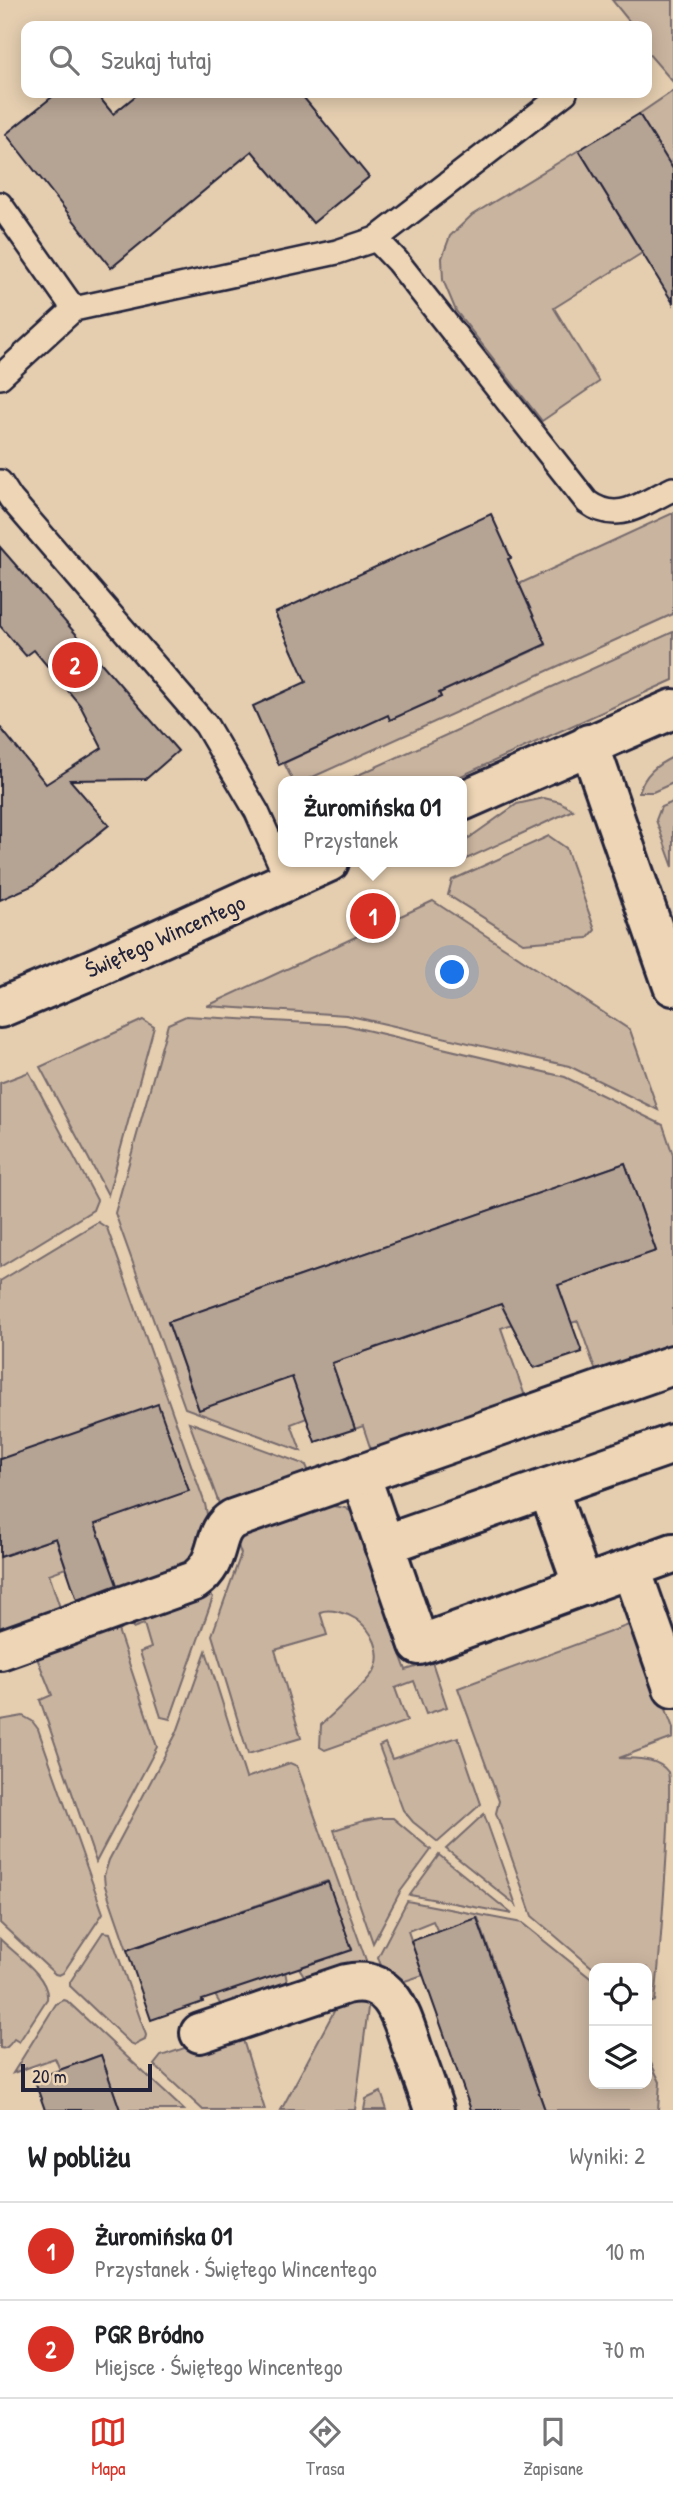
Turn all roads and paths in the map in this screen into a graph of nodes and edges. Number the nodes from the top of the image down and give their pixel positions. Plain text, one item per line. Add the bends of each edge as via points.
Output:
1 (559, 98) edge
2 (0, 204) edge
3 (376, 239) junction
4 (74, 309) junction
5 (0, 377) edge
6 (0, 482) edge
7 (673, 489) edge
8 (673, 709) edge
9 (589, 744) junction
10 (467, 799) edge
11 (278, 859) edge
12 (282, 867) edge
13 (318, 867) edge
14 (288, 881) junction
15 (673, 986) edge
16 (0, 1008) edge
17 (673, 1365) edge
18 (673, 1444) edge
19 (360, 1475) junction
20 (548, 1488) junction
21 (384, 1545) junction
22 (673, 1553) edge
23 (631, 1569) junction
24 (583, 1586) junction
25 (0, 1650) edge
26 (673, 1688) edge
27 (200, 2033) dead end
28 (435, 2110) edge

1 - 3 lane
2 - 4 lane
3 - 4 lane via 337,252
3 - 7 lane via 587,502 598,510 616,513
4 - 5 lane
6 - 11 lane via 206,724 257,812
8 - 9 street
9 - 10 street
9 - 15 street
12 - 14 lane
13 - 14 street, Świętego Wincentego
14 - 16 street, Świętego Wincentego
17 - 19 street
18 - 20 street
19 - 21 street
19 - 25 street via 228,1522 221,1530 214,1558 194,1581
20 - 21 street
20 - 24 street
21 - 24 street via 419,1645
22 - 23 street
23 - 24 street
23 - 26 street
27 - 28 street via 342,1985 375,1985 401,2014

